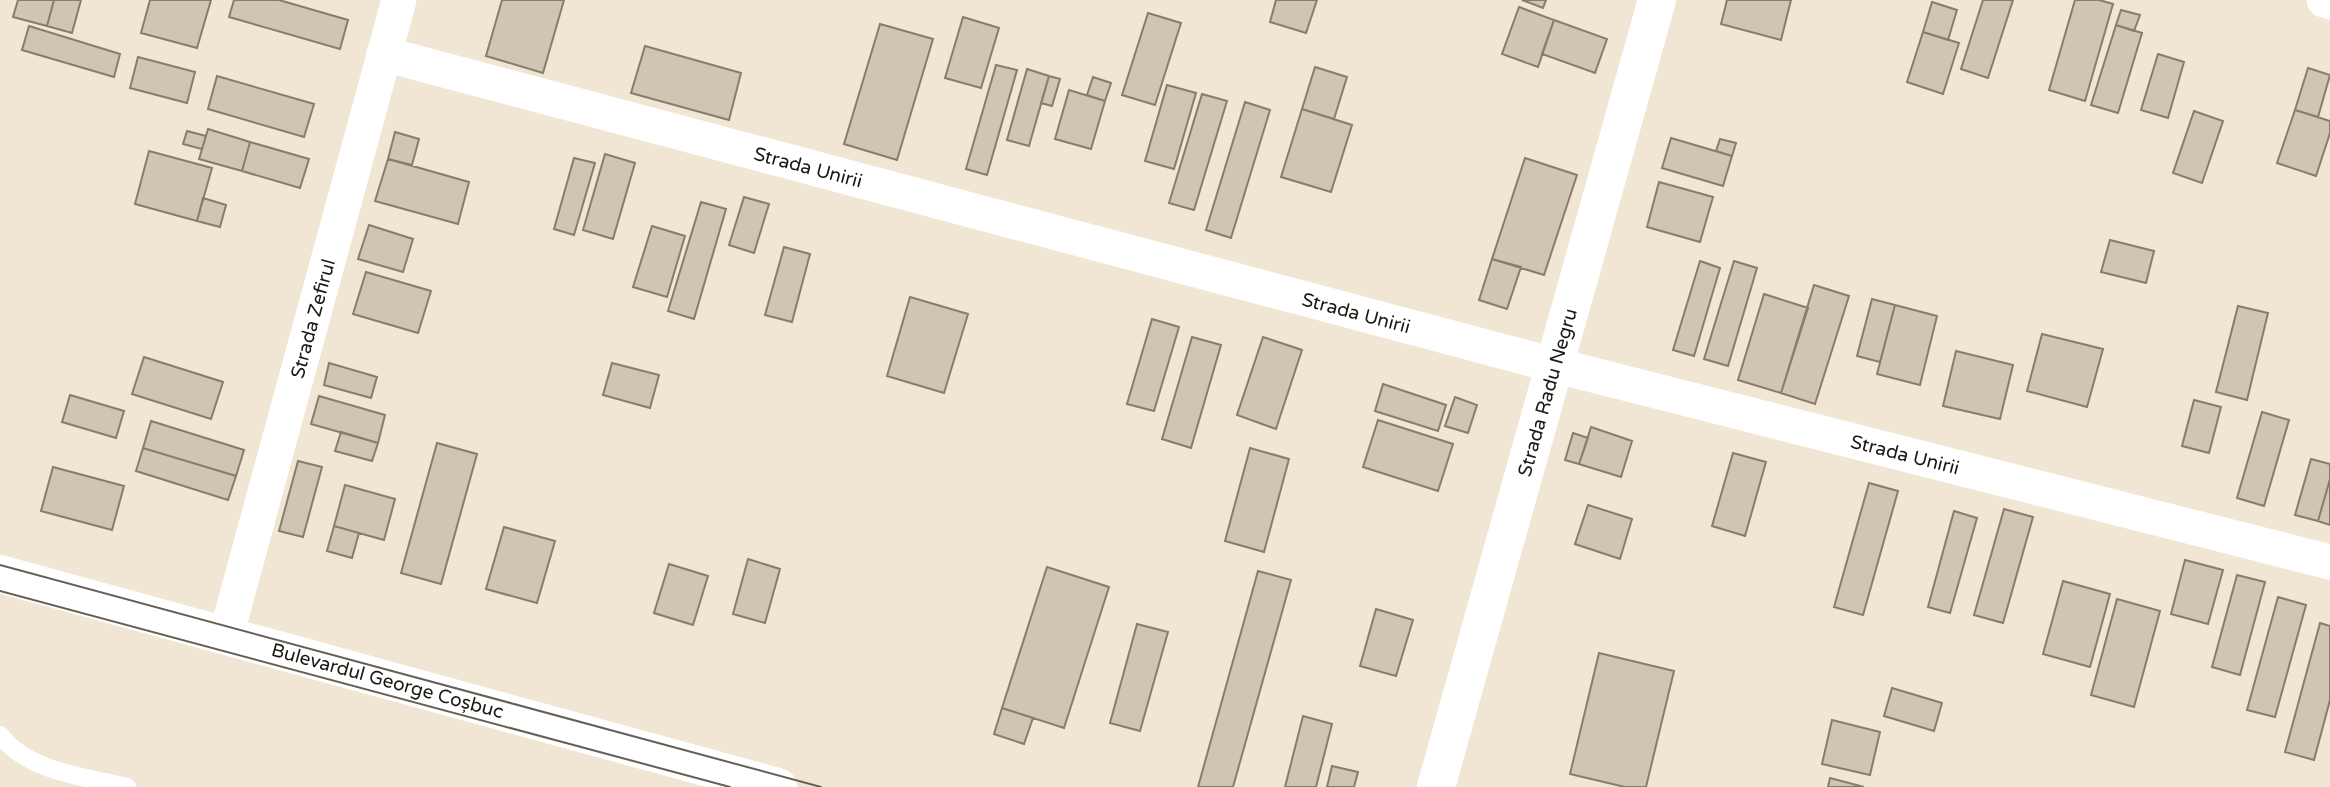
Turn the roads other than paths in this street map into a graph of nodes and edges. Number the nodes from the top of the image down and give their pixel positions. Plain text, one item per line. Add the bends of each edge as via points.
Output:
1 (1657, 0) edge
2 (2324, 0) edge
3 (394, 1) edge
4 (2330, 2) edge
5 (384, 54) junction
6 (1554, 365) junction
7 (2330, 562) edge
8 (0, 574) edge
9 (226, 636) junction
10 (0, 735) edge
11 (699, 776) edge
12 (127, 787) edge
13 (778, 787) edge
14 (1436, 787) edge

1 - 6 street, Strada Radu Negru
2 - 4 street
3 - 5 street, Strada Zefirul
5 - 6 street, Strada Unirii
5 - 9 street, Strada Zefirul
6 - 7 street, Strada Unirii
6 - 14 street, Strada Radu Negru
8 - 9 street, Bulevardul George Coșbuc
9 - 11 street, Bulevardul George Coșbuc
10 - 12 lane via 45,767
11 - 13 street, Bulevardul George Coșbuc

